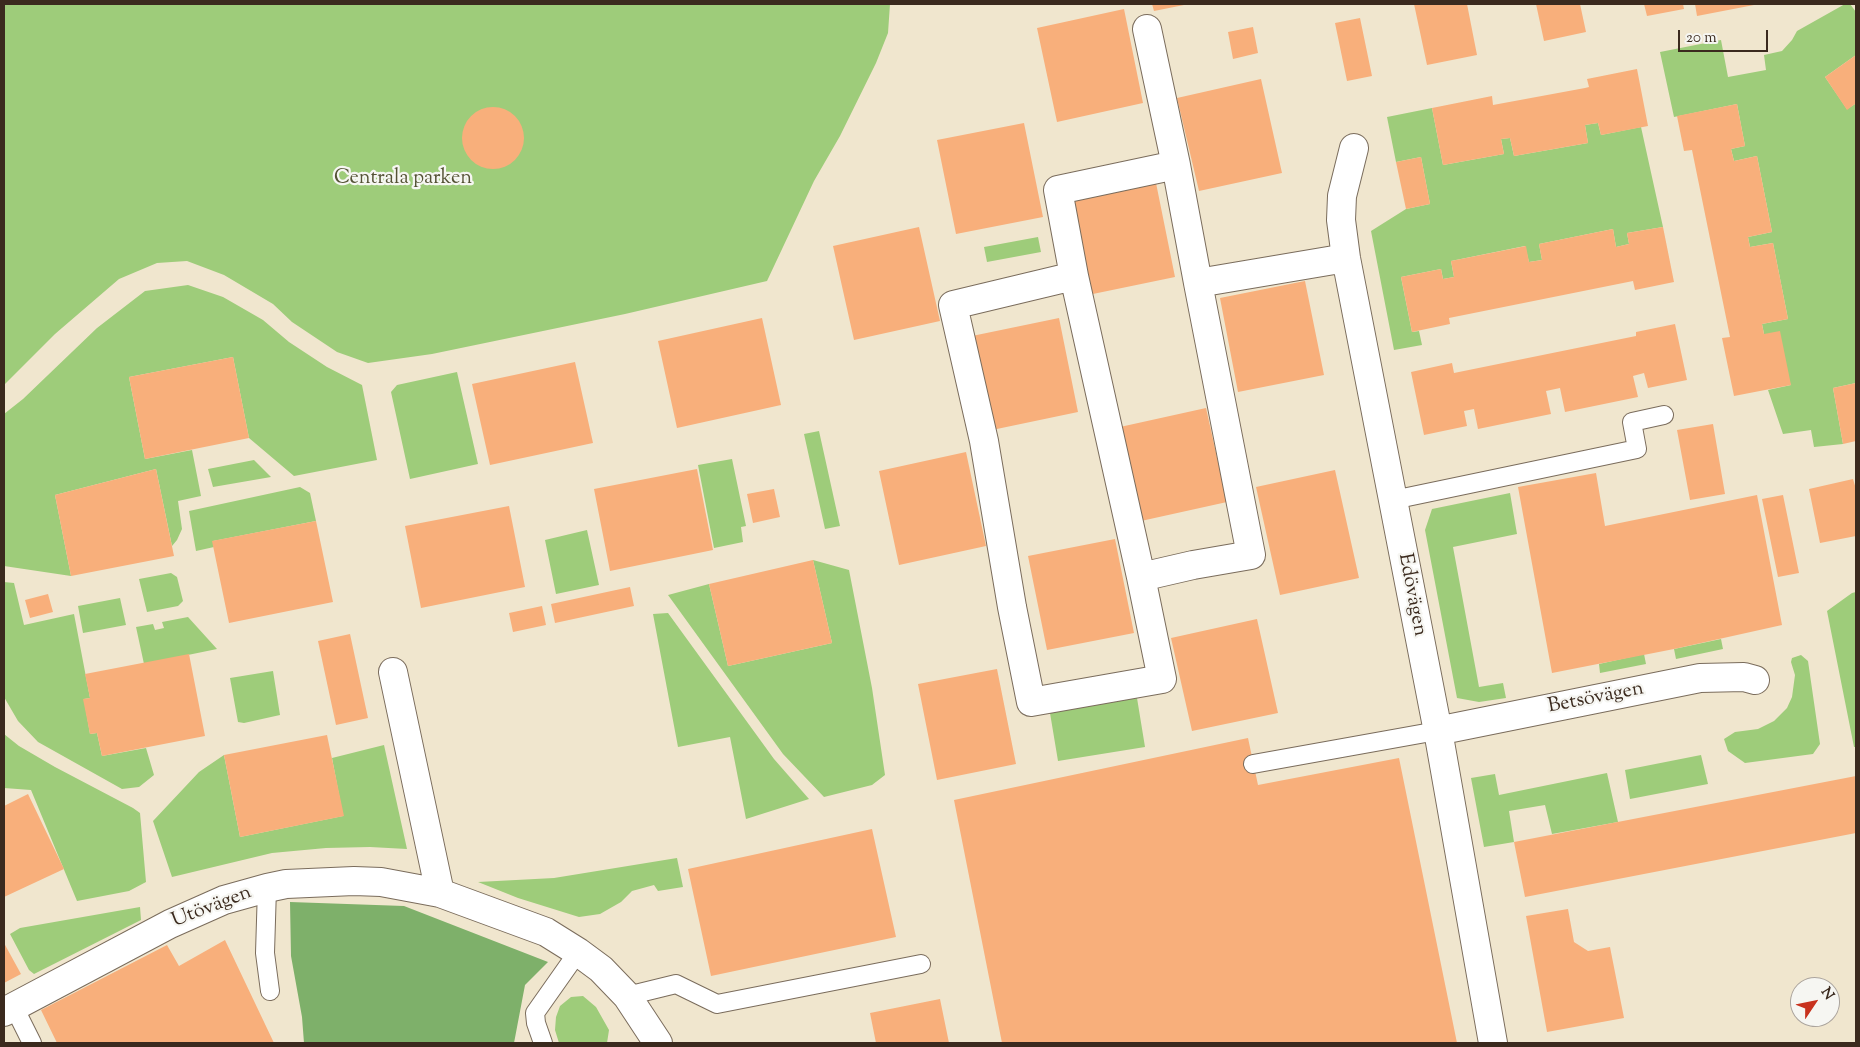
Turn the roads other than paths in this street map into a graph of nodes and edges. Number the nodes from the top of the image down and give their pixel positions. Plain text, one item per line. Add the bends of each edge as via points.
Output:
1 (1147, 29) dead end
2 (1354, 148) dead end
3 (1176, 165) junction
4 (1346, 258) junction
5 (1074, 276) junction
6 (1198, 283) junction
7 (1664, 414) dead end
8 (1393, 500) junction
9 (1141, 577) junction
10 (393, 672) dead end
11 (1755, 680) dead end
12 (1437, 730) junction
13 (1253, 764) dead end
14 (267, 888) junction
15 (440, 893) junction
16 (578, 952) junction
17 (921, 964) dead end
18 (270, 991) dead end
19 (626, 996) junction
20 (9, 1010) edge
21 (655, 1042) edge
22 (32, 1043) edge
23 (543, 1043) edge
24 (1493, 1043) edge

1 - 3 street
2 - 4 street, Edövägen via 1342,196 1340,220
3 - 5 street via 1058,190
3 - 6 street
4 - 6 street
4 - 8 street, Edövägen
5 - 9 street
5 - 9 street via 953,305 984,441 1031,702 1162,679
6 - 9 street via 1251,555
7 - 8 lane via 1632,422 1637,449
8 - 12 street, Edövägen
10 - 15 street
11 - 12 street, Betsövägen via 1744,677 1700,678
12 - 13 lane
12 - 24 street, Edövägen
14 - 15 street, Utövägen via 354,880
14 - 18 lane via 265,953
14 - 20 street, Utövägen via 224,900 170,924
15 - 16 street, Utövägen via 546,932
16 - 19 street, Utövägen via 601,969
16 - 23 lane via 535,1012
17 - 19 lane via 717,1004 676,984
19 - 21 street, Utövägen
20 - 22 lane

